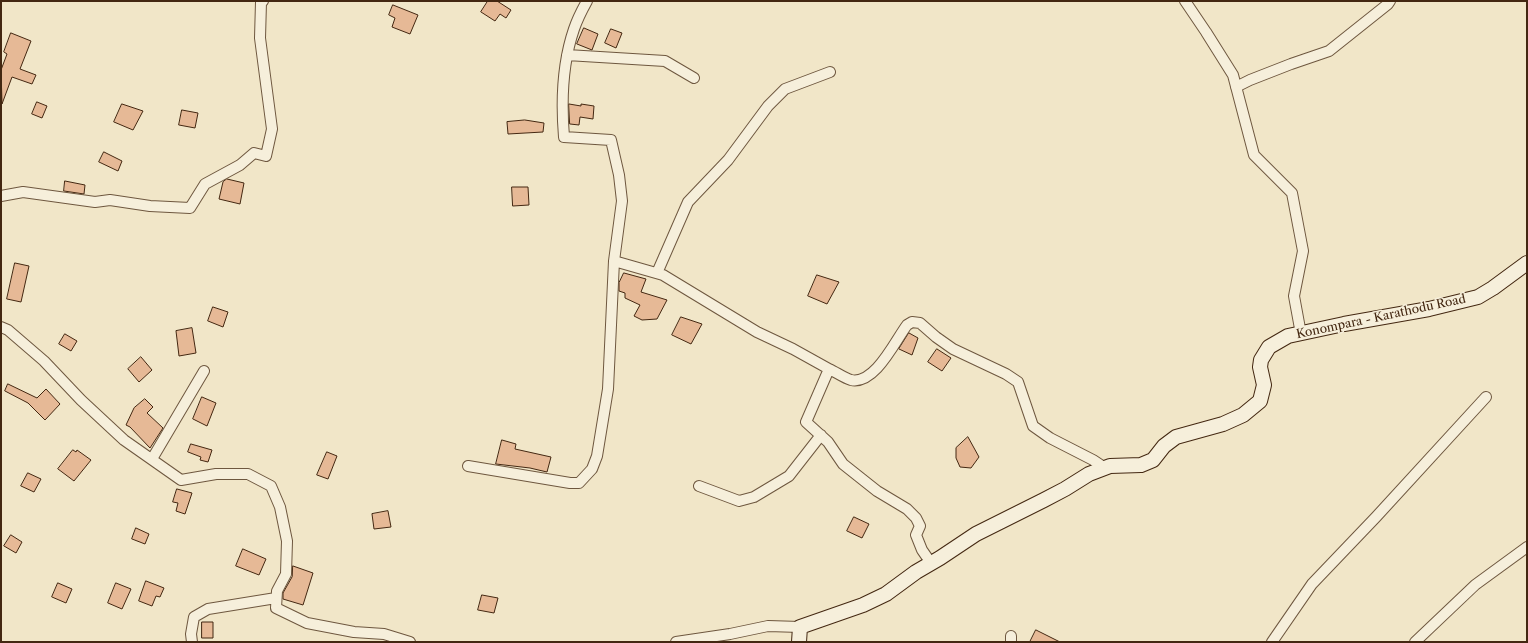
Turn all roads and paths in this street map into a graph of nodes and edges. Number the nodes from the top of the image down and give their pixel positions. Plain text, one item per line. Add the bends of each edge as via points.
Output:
1 (263, 1) edge
2 (587, 1) edge
3 (1185, 1) edge
4 (1390, 1) edge
5 (567, 55) junction
6 (830, 72) dead end
7 (694, 78) dead end
8 (1236, 87) junction
9 (1, 196) edge
10 (614, 261) junction
11 (1527, 263) edge
12 (658, 273) junction
13 (1, 327) edge
14 (1301, 334) junction
15 (828, 369) junction
16 (204, 371) dead end
17 (1486, 396) dead end
18 (821, 435) junction
19 (152, 459) junction
20 (468, 466) dead end
21 (1105, 468) junction
22 (699, 486) dead end
23 (1527, 547) edge
24 (932, 563) junction
25 (276, 598) junction
26 (800, 627) junction
27 (192, 642) edge
28 (410, 642) edge
29 (676, 642) edge
30 (799, 642) edge
31 (1272, 642) edge
32 (1415, 642) edge

1 - 9 street via 260,38 272,129 266,156 254,154 240,165 205,184 190,208 110,200 95,202 23,192
2 - 5 street via 574,29
3 - 8 street via 1233,75
4 - 8 street via 1329,51
5 - 7 street via 665,61
5 - 10 street via 562,104 564,137 611,140 619,175 622,201
6 - 12 street via 785,89 768,106 728,160 688,202
8 - 14 street via 1254,155 1292,194 1303,251 1294,296
10 - 12 street
10 - 20 street via 608,389 592,469 579,483 570,483
11 - 14 main road, Konompara - Karathodu Road via 1478,297
12 - 15 street via 757,332
13 - 19 street via 44,361 124,440
14 - 21 main road, Konompara - Karathodu Road via 1288,336 1269,346 1261,360 1264,385 1260,401 1243,415 1223,424 1176,437 1152,460 1141,465
15 - 18 street via 806,422
15 - 21 street via 850,380 867,377 876,370 907,325 912,322 920,324 953,349 1018,382 1033,426
16 - 19 street
17 - 31 street via 1312,584
18 - 22 street via 789,476 754,497 739,501
18 - 24 street via 843,464 916,518 920,526 916,535 922,550
19 - 25 street via 182,480 216,474 248,474 271,486 280,507 287,541 286,574
21 - 24 main road, Konompara - Karathodu Road via 976,534
23 - 32 street via 1475,586
24 - 26 main road, Konompara - Karathodu Road via 886,594
25 - 27 street via 208,609 194,617
25 - 28 street via 276,608 307,624 384,634
26 - 29 street via 768,626
26 - 30 main road

